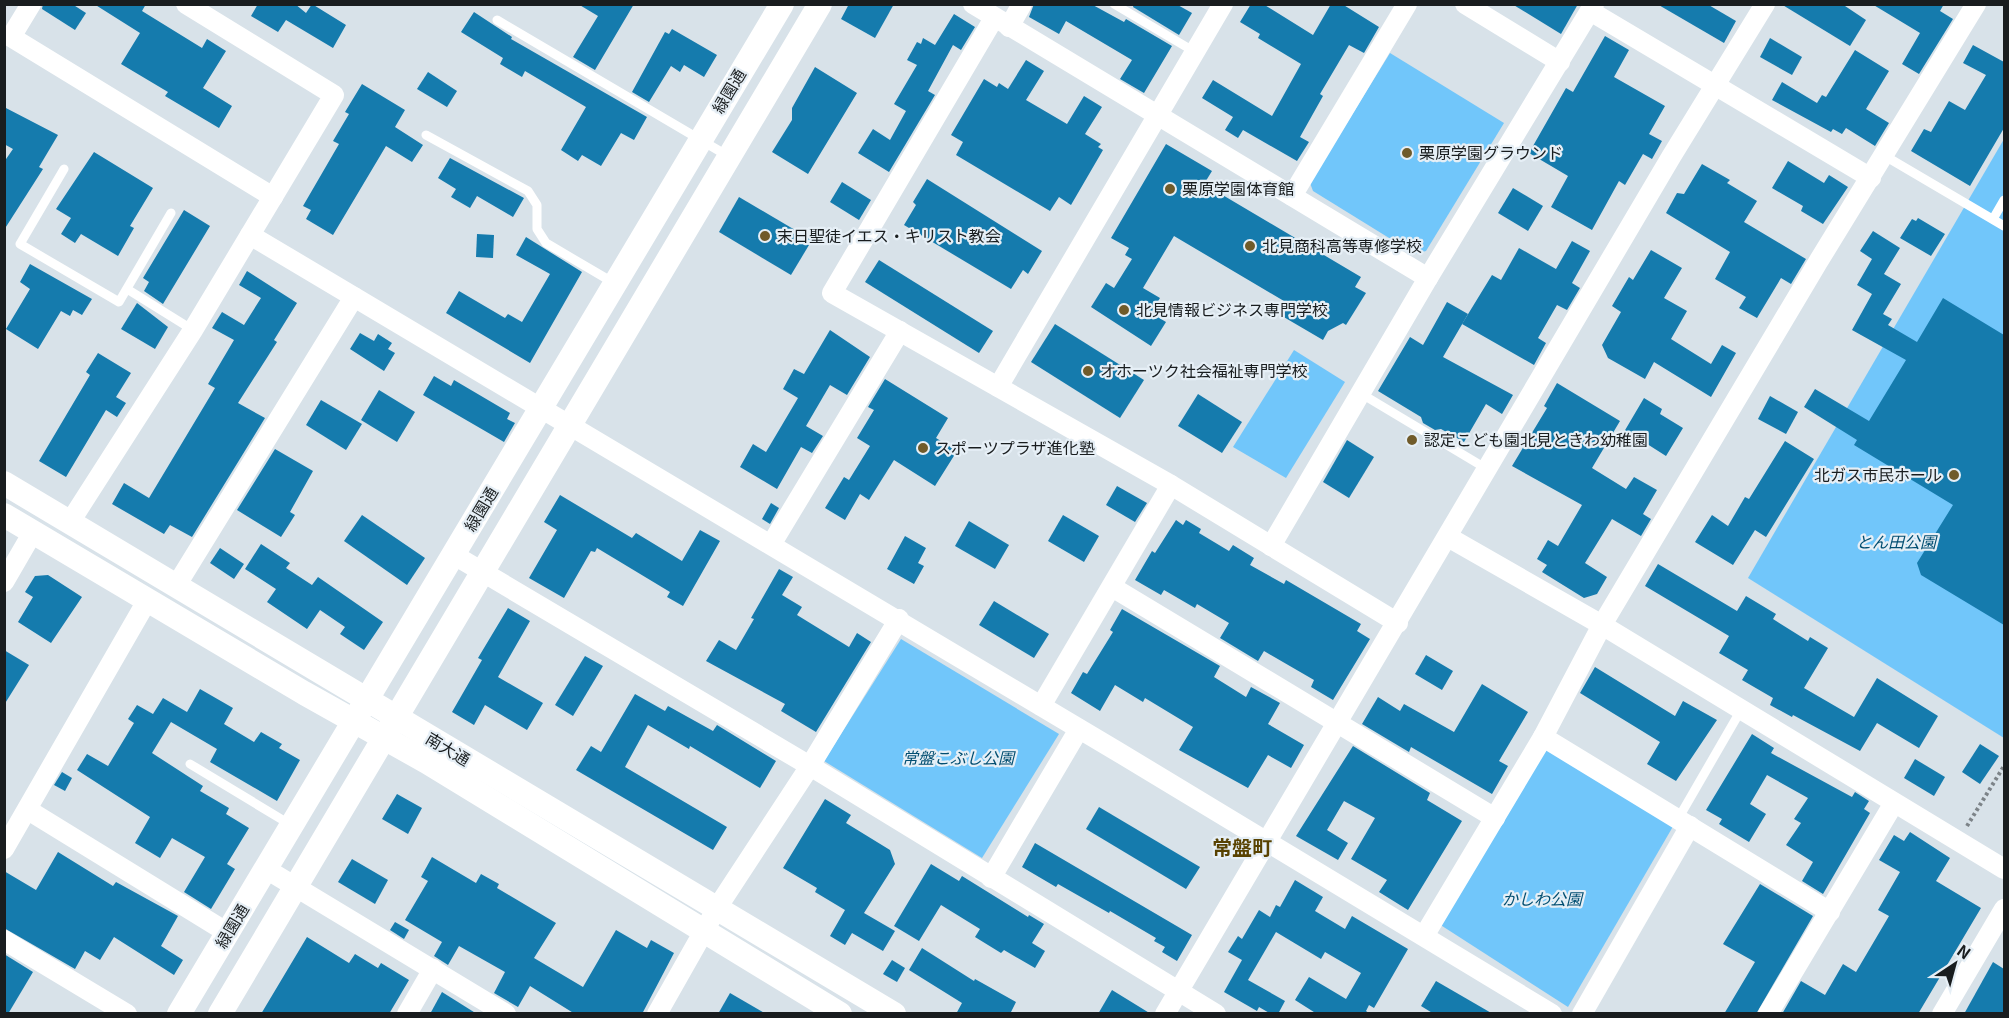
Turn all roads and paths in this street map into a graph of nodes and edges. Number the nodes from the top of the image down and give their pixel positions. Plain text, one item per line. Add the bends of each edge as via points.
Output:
1 (31, 4) edge
2 (186, 4) edge
3 (782, 4) edge
4 (820, 4) edge
5 (973, 4) edge
6 (1023, 4) edge
7 (1114, 4) edge
8 (1223, 4) edge
9 (1407, 4) edge
10 (1465, 4) edge
11 (1765, 4) edge
12 (1976, 4) edge
13 (1592, 8) edge
14 (497, 20) dead end
15 (1002, 22) junction
16 (1195, 52) junction
17 (1560, 62) junction
18 (1716, 86) junction
19 (1157, 115) junction
20 (426, 135) dead end
21 (700, 140) junction
22 (1885, 156) junction
23 (731, 158) junction
24 (64, 169) dead end
25 (1871, 178) junction
26 (1292, 196) junction
27 (273, 197) junction
28 (2004, 200) edge
29 (171, 213) dead end
30 (1994, 219) junction
31 (2004, 226) edge
32 (250, 235) junction
33 (1428, 278) junction
34 (616, 285) junction
35 (127, 289) junction
36 (354, 297) junction
37 (193, 330) junction
38 (900, 332) junction
39 (998, 387) junction
40 (1360, 393) junction
41 (541, 409) junction
42 (571, 427) junction
43 (1487, 470) junction
44 (4, 483) edge
45 (1171, 485) junction
46 (4, 515) edge
47 (70, 522) junction
48 (33, 532) junction
49 (1448, 537) junction
50 (772, 543) junction
51 (1271, 546) junction
52 (454, 555) junction
53 (484, 572) junction
54 (4, 582) edge
55 (176, 586) junction
56 (1112, 587) junction
57 (148, 599) junction
58 (899, 619) junction
59 (1398, 623) junction
60 (1602, 625) junction
61 (366, 700) junction
62 (1041, 706) junction
63 (1742, 710) junction
64 (396, 719) junction
65 (352, 721) junction
66 (1339, 723) junction
67 (1079, 729) junction
68 (1543, 737) junction
69 (383, 739) junction
70 (190, 764) dead end
71 (810, 766) junction
72 (2004, 766) edge
73 (1894, 803) junction
74 (28, 810) junction
75 (1495, 818) junction
76 (1684, 823) junction
77 (292, 826) junction
78 (1267, 841) junction
79 (1958, 841) junction
80 (4, 849) edge
81 (266, 869) junction
82 (2004, 869) edge
83 (991, 878) junction
84 (296, 886) junction
85 (717, 908) junction
86 (2004, 909) edge
87 (1830, 912) junction
88 (703, 931) junction
89 (228, 933) junction
90 (1424, 936) junction
91 (4, 940) edge
92 (433, 969) junction
93 (1180, 992) junction
94 (127, 1014) edge
95 (179, 1014) edge
96 (220, 1014) edge
97 (407, 1014) edge
98 (506, 1014) edge
99 (657, 1014) edge
100 (840, 1014) edge
101 (894, 1014) edge
102 (1166, 1014) edge
103 (1216, 1014) edge
104 (1552, 1014) edge
105 (1582, 1014) edge
106 (1768, 1014) edge
107 (1942, 1014) edge

1 - 27 street via 11,37
2 - 27 street via 334,95
3 - 21 street, 緑園通
4 - 23 street
5 - 15 street
6 - 15 street
7 - 16 lane
8 - 16 street
9 - 26 street
10 - 17 street
11 - 18 street
12 - 22 street
13 - 17 street
13 - 18 street
14 - 21 lane
15 - 19 street
15 - 38 street via 832,293
16 - 19 street
17 - 33 street
18 - 25 street
18 - 43 street
19 - 26 street
19 - 39 street
20 - 34 lane via 528,191 537,206 537,229 546,243
21 - 23 lane
21 - 34 street, 緑園通
22 - 25 street
22 - 30 lane
23 - 42 street
24 - 35 lane via 20,244 119,302
25 - 60 street
26 - 33 street
27 - 32 street
28 - 30 lane
29 - 35 lane
30 - 31 lane
32 - 36 street
32 - 37 street
33 - 40 street
34 - 41 street, 緑園通
35 - 37 lane
36 - 41 street
36 - 55 street
37 - 47 street
38 - 39 street
38 - 50 street
39 - 45 street
40 - 43 lane
40 - 51 street
41 - 42 street
41 - 52 street, 緑園通
42 - 50 street
42 - 53 street
43 - 49 street
44 - 47 street, 南大通
45 - 51 street
45 - 56 street
46 - 48 street, 南大通
47 - 55 street, 南大通
48 - 54 street
48 - 57 street, 南大通
49 - 59 street
49 - 60 street
50 - 58 street
51 - 59 street
52 - 53 street
52 - 61 street, 緑園通
53 - 64 street
53 - 71 street
55 - 61 street, 南大通
56 - 62 street
56 - 66 street
57 - 65 street, 南大通
57 - 74 street
58 - 62 street
58 - 71 street
59 - 66 street
60 - 63 street
60 - 68 street
61 - 64 street, 南大通
61 - 65 street, 緑園通
62 - 67 street
63 - 73 street
63 - 76 lane
64 - 69 street
64 - 85 street, 南大通
65 - 69 street, 南大通
65 - 77 street, 緑園通
66 - 75 street
66 - 78 street
67 - 78 street
67 - 83 street
68 - 75 street
68 - 76 street
69 - 84 street
69 - 88 street, 南大通
70 - 77 lane
71 - 83 street
71 - 85 street
72 - 79 path
73 - 79 street
73 - 87 street
74 - 80 street
74 - 89 street
75 - 90 street
76 - 87 street
76 - 105 street
77 - 81 street, 緑園通
78 - 90 street
78 - 93 street
79 - 82 street
81 - 84 street
81 - 89 street, 緑園通
83 - 93 street
84 - 92 street
84 - 96 street
85 - 88 street
85 - 101 street, 南大通
86 - 107 street
87 - 106 street
88 - 99 street
88 - 100 street, 南大通
89 - 95 street, 緑園通
90 - 104 street
91 - 94 street
92 - 97 street
92 - 98 street
93 - 102 street
93 - 103 street

